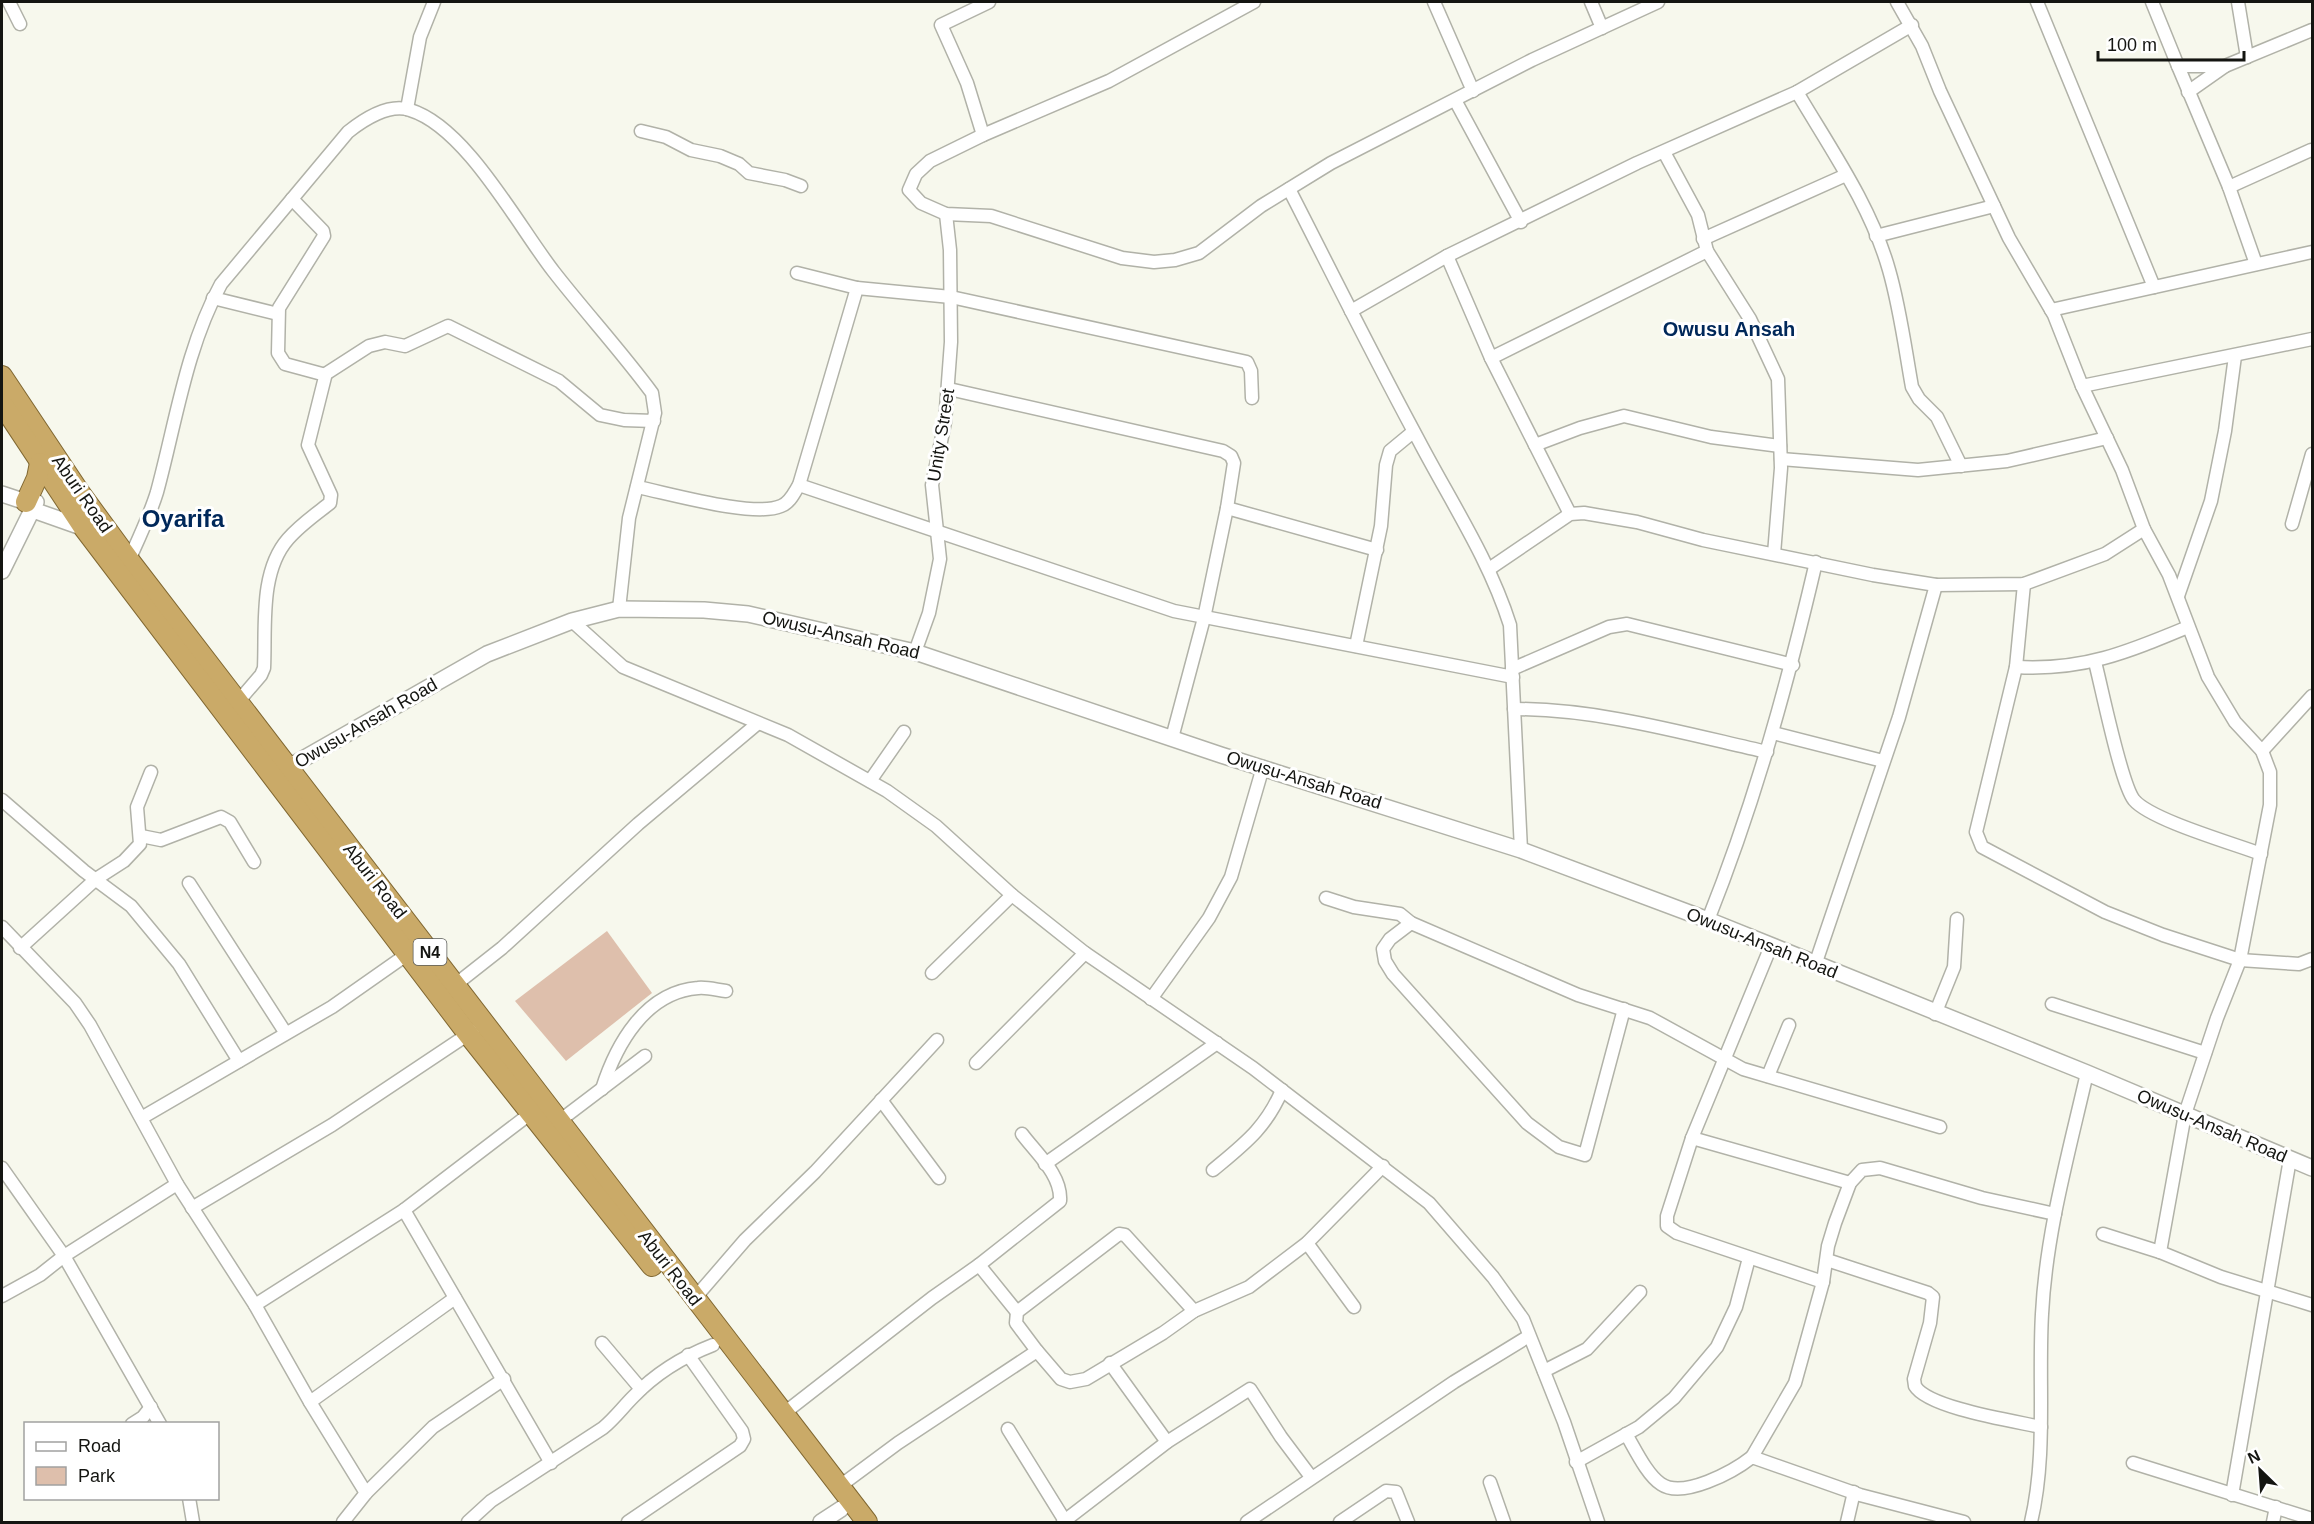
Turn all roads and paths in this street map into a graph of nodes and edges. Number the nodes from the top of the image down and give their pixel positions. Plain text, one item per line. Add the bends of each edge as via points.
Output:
1 (9, 2) edge
2 (434, 2) edge
3 (988, 2) edge
4 (1254, 2) edge
5 (1434, 2) edge
6 (1591, 2) edge
7 (1658, 2) edge
8 (1897, 2) edge
9 (2037, 2) edge
10 (2152, 2) edge
11 (2238, 2) edge
12 (20, 24) dead end
13 (1912, 26) junction
14 (1602, 27) junction
15 (2313, 30) edge
16 (2247, 57) junction
17 (2178, 66) junction
18 (2225, 66) junction
19 (1473, 91) junction
20 (1797, 92) junction
21 (2188, 92) junction
22 (1455, 100) junction
23 (407, 109) junction
24 (641, 131) dead end
25 (983, 135) junction
26 (2312, 151) edge
27 (1664, 152) junction
28 (1846, 175) junction
29 (801, 186) dead end
30 (2229, 187) junction
31 (1289, 189) junction
32 (292, 199) junction
33 (1994, 206) junction
34 (946, 214) junction
35 (1521, 222) junction
36 (1876, 236) junction
37 (1705, 245) junction
38 (2313, 252) edge
39 (1447, 256) junction
40 (2256, 264) junction
41 (797, 273) dead end
42 (2154, 287) junction
43 (857, 288) junction
44 (951, 297) junction
45 (213, 298) junction
46 (2051, 310) junction
47 (1351, 311) junction
48 (278, 314) junction
49 (2313, 339) edge
50 (2235, 356) junction
51 (1491, 358) junction
52 (324, 375) junction
53 (2, 376) edge
54 (2082, 386) junction
55 (949, 389) junction
56 (1252, 398) dead end
57 (2, 404) edge
58 (654, 421) junction
59 (1413, 432) junction
60 (2107, 438) junction
61 (1535, 445) junction
62 (1780, 446) junction
63 (2313, 454) edge
64 (1781, 459) junction
65 (40, 463) junction
66 (1960, 466) junction
67 (799, 485) junction
68 (637, 487) junction
69 (57, 489) junction
70 (80, 493) junction
71 (2, 494) edge
72 (32, 503) junction
73 (1227, 508) junction
74 (1570, 514) junction
75 (2292, 524) dead end
76 (84, 528) junction
77 (2144, 529) junction
78 (938, 533) junction
79 (1377, 550) junction
80 (1774, 554) junction
81 (129, 560) junction
82 (1816, 562) junction
83 (1489, 569) junction
84 (2, 572) edge
85 (2024, 584) junction
86 (1936, 585) junction
87 (2178, 596) junction
88 (619, 609) junction
89 (1204, 618) junction
90 (572, 621) junction
91 (2188, 627) junction
92 (1356, 646) junction
93 (915, 652) junction
94 (2095, 662) junction
95 (1793, 665) junction
96 (2016, 667) junction
97 (1513, 673) junction
98 (2313, 696) edge
99 (237, 703) junction
100 (1514, 709) junction
101 (757, 724) junction
102 (904, 732) dead end
103 (1773, 733) junction
104 (1172, 738) junction
105 (2262, 751) junction
106 (1767, 752) junction
107 (1883, 761) junction
108 (1263, 767) junction
109 (287, 768) junction
110 (151, 772) dead end
111 (870, 781) junction
112 (2, 800) edge
113 (141, 836) junction
114 (1521, 850) junction
115 (2261, 854) junction
116 (254, 862) dead end
117 (96, 879) junction
118 (189, 883) dead end
119 (1012, 895) junction
120 (1326, 898) dead end
121 (1708, 920) junction
122 (1958, 920) dead end
123 (1411, 922) junction
124 (2, 927) edge
125 (1771, 946) junction
126 (20, 948) junction
127 (409, 953) junction
128 (1085, 953) junction
129 (2313, 959) edge
130 (2240, 960) junction
131 (1815, 965) junction
132 (932, 973) dead end
133 (455, 985) junction
134 (726, 991) dead end
135 (1151, 999) junction
136 (2052, 1004) dead end
137 (1624, 1009) junction
138 (1935, 1014) junction
139 (1789, 1025) dead end
140 (476, 1029) junction
141 (285, 1032) junction
142 (938, 1040) dead end
143 (1217, 1043) junction
144 (2205, 1053) junction
145 (645, 1056) dead end
146 (239, 1060) junction
147 (1726, 1060) junction
148 (976, 1063) dead end
149 (2087, 1073) junction
150 (1768, 1076) junction
151 (602, 1089) junction
152 (1282, 1090) junction
153 (881, 1100) junction
154 (531, 1113) junction
155 (2185, 1114) junction
156 (143, 1117) junction
157 (558, 1122) junction
158 (1940, 1127) dead end
159 (1022, 1134) dead end
160 (1692, 1137) junction
161 (2290, 1159) junction
162 (1045, 1164) junction
163 (1383, 1166) junction
164 (2, 1168) edge
165 (2313, 1168) edge
166 (1213, 1170) dead end
167 (939, 1178) dead end
168 (1850, 1183) junction
169 (177, 1184) junction
170 (192, 1208) junction
171 (404, 1210) junction
172 (2055, 1214) junction
173 (2103, 1234) dead end
174 (1307, 1243) junction
175 (2160, 1252) junction
176 (64, 1256) junction
177 (1749, 1258) junction
178 (1827, 1260) junction
179 (979, 1265) junction
180 (1823, 1282) junction
181 (2266, 1291) junction
182 (1640, 1292) dead end
183 (2, 1296) edge
184 (455, 1298) junction
185 (694, 1299) junction
186 (255, 1305) junction
187 (2313, 1305) edge
188 (1354, 1307) dead end
189 (1194, 1311) junction
190 (1017, 1312) junction
191 (1529, 1336) junction
192 (602, 1343) dead end
193 (713, 1345) junction
194 (1037, 1352) junction
195 (688, 1355) junction
196 (1110, 1363) junction
197 (1544, 1371) junction
198 (504, 1379) junction
199 (641, 1389) junction
200 (309, 1402) junction
201 (151, 1407) junction
202 (783, 1414) junction
203 (135, 1422) edge
204 (159, 1422) edge
205 (2041, 1427) junction
206 (1008, 1429) dead end
207 (1626, 1434) junction
208 (1167, 1442) junction
209 (1752, 1457) junction
210 (1576, 1462) junction
211 (551, 1463) junction
212 (2133, 1463) dead end
213 (1311, 1477) junction
214 (1490, 1482) dead end
215 (840, 1486) junction
216 (366, 1492) junction
217 (1854, 1492) junction
218 (2232, 1495) junction
219 (189, 1500) edge
220 (2276, 1507) junction
221 (846, 1516) edge
222 (1936, 1518) edge
223 (2313, 1519) edge
224 (193, 1522) edge
225 (343, 1522) edge
226 (468, 1522) edge
227 (628, 1522) edge
228 (821, 1522) edge
229 (867, 1522) edge
230 (1064, 1522) edge
231 (1246, 1522) edge
232 (1340, 1522) edge
233 (1408, 1522) edge
234 (1504, 1522) edge
235 (1599, 1522) edge
236 (1847, 1522) edge
237 (1964, 1522) edge
238 (2031, 1522) edge
239 (2273, 1522) edge

1 - 12 street
2 - 23 street via 420,36
3 - 25 street via 941,25 967,82
4 - 25 street via 1109,81
5 - 19 street
6 - 14 street
7 - 14 street
8 - 13 street
9 - 42 street
10 - 17 street
11 - 16 street
13 - 20 street
13 - 33 street
14 - 19 street
15 - 16 street
16 - 18 street
17 - 18 street
17 - 21 street
18 - 21 street
19 - 22 street
20 - 27 street
20 - 28 street
21 - 30 street
22 - 31 street
22 - 35 street
23 - 32 street via 379,113 362,121 348,132
23 - 58 street via 426,116 448,133 479,167 533,244 652,393
24 - 29 street via 666,137 691,150 720,156 749,173
25 - 34 street via 930,161 910,182 909,190 915,199
26 - 30 street
27 - 35 street
27 - 37 street via 1698,215
28 - 36 street
28 - 37 street
30 - 40 street
31 - 34 street via 1199,253 1154,262 1122,258 991,216
31 - 47 street
32 - 45 street
32 - 48 street via 324,236 283,298
33 - 36 street
33 - 46 street
34 - 44 street, Unity Street
35 - 39 street
36 - 66 street via 1889,269 1912,387 1937,417
37 - 51 street
37 - 62 street via 1750,319 1775,370
38 - 40 street
39 - 47 street
39 - 51 street
40 - 42 street
41 - 43 street
42 - 46 street
43 - 44 street
43 - 67 street
44 - 55 street, Unity Street
44 - 56 street via 1247,362
45 - 48 street
45 - 81 street via 190,358 156,494
46 - 54 street
47 - 59 street
48 - 52 street via 281,362
49 - 50 street
50 - 54 street
50 - 87 street via 2211,501
51 - 61 street
52 - 58 street via 369,346 385,342 405,346 448,326 559,381 600,415
52 - 99 street via 326,380 309,445 330,488 330,502 288,538 280,551 264,612 264,668
53 - 70 highway, Aburi Road / N4
54 - 60 street
55 - 73 street via 1228,453 1234,463
55 - 78 street, Unity Street via 932,485
57 - 65 highway, Aburi Road / N4
58 - 68 street
59 - 79 street via 1390,451
59 - 83 street
60 - 66 street via 2036,456
60 - 77 street
61 - 62 street via 1624,416 1711,437
61 - 74 street
62 - 64 street
63 - 75 street
64 - 66 street via 1899,470
64 - 80 street
65 - 69 highway, Aburi Road / N4
65 - 72 highway
67 - 68 street via 788,502 772,508 740,508
67 - 78 street
68 - 88 street
69 - 70 street
69 - 72 street
69 - 76 highway, Aburi Road / N4
70 - 81 highway, Aburi Road / N4
71 - 72 street
72 - 76 street
72 - 84 street
73 - 79 street
73 - 89 street
74 - 80 street via 1637,522
74 - 83 street
76 - 127 highway, Aburi Road / N4
77 - 85 street via 2105,554
77 - 87 street
78 - 89 street
78 - 93 street, Unity Street via 940,559
79 - 92 street
80 - 82 street
81 - 99 highway, Aburi Road / N4
82 - 86 street
82 - 95 street
83 - 97 street via 1510,625
85 - 86 street
85 - 96 street
86 - 107 street
87 - 91 street
88 - 90 street, Owusu-Ansah Road
88 - 93 street, Owusu-Ansah Road via 748,614
89 - 92 street
89 - 104 street
90 - 101 street via 623,667
90 - 109 street, Owusu-Ansah Road via 487,654
91 - 94 street
91 - 105 street via 2220,700
92 - 97 street
93 - 104 street, Owusu-Ansah Road
94 - 96 street via 2071,667
94 - 115 street via 2125,782 2135,801 2157,814
95 - 97 street via 1628,624 1609,627
95 - 103 street
96 - 130 street via 1976,832 1982,847 2105,912
97 - 100 street
98 - 105 street
99 - 109 highway, Aburi Road / N4
100 - 106 street via 1554,709 1649,724
100 - 114 street
101 - 111 street via 788,735
101 - 133 street
102 - 111 street
103 - 106 street
103 - 107 street
104 - 108 street, Owusu-Ansah Road
105 - 115 street via 2270,772 2270,806
106 - 121 street via 1738,844
107 - 131 street
108 - 114 street, Owusu-Ansah Road
108 - 135 street via 1231,877 1209,918
109 - 133 highway, Aburi Road / N4
110 - 113 street via 137,807
111 - 119 street via 936,826
112 - 117 street
113 - 116 street via 161,840 221,817 230,822
113 - 117 street via 140,844 124,861
114 - 121 street, Owusu-Ansah Road
115 - 130 street
117 - 126 street
117 - 146 street via 131,906 180,964
118 - 141 street
119 - 128 street
119 - 132 street
120 - 123 street via 1400,914
121 - 125 street, Owusu-Ansah Road
122 - 138 street via 1954,967
123 - 137 street via 1578,995
123 - 137 street via 1383,949 1393,974 1527,1123 1559,1147 1585,1155
124 - 126 street
125 - 131 street, Owusu-Ansah Road
125 - 147 street
126 - 156 street via 85,1018
127 - 140 highway, Aburi Road / N4
127 - 141 street via 347,998
128 - 135 street
128 - 148 street
129 - 130 street via 2299,964
130 - 144 street
131 - 138 street, Owusu-Ansah Road
133 - 140 highway, Aburi Road / N4
134 - 151 street via 688,990 639,1017 618,1051
135 - 143 street
136 - 144 street
137 - 147 street via 1650,1018
138 - 149 street, Owusu-Ansah Road
139 - 150 street
140 - 154 highway, Aburi Road / N4
140 - 157 highway, Aburi Road / N4
140 - 170 street via 332,1125
141 - 146 street
142 - 153 street
143 - 152 street
143 - 162 street
144 - 155 street
145 - 151 street
146 - 156 street
147 - 150 street
147 - 160 street
149 - 155 street, Owusu-Ansah Road
149 - 172 street
150 - 158 street
151 - 157 street
152 - 163 street
152 - 166 street via 1257,1133
153 - 167 street
153 - 185 street via 815,1172 744,1240
154 - 171 street
154 - 193 highway, Aburi Road / N4
155 - 161 street, Owusu-Ansah Road
155 - 175 street
156 - 169 street
157 - 185 highway, Aburi Road / N4
159 - 162 street
160 - 168 street
160 - 177 street via 1667,1226
161 - 165 street, Owusu-Ansah Road
161 - 181 street
162 - 179 street via 1058,1184 1059,1201
163 - 174 street
163 - 191 street via 1429,1203 1473,1252 1523,1319
164 - 176 street
168 - 172 street via 1862,1170 1880,1168 1982,1198
168 - 178 street
169 - 170 street
169 - 176 street
170 - 186 street
171 - 184 street
171 - 186 street
172 - 205 street via 2042,1312
173 - 175 street
174 - 188 street
174 - 189 street via 1249,1287
175 - 181 street
176 - 183 street
176 - 201 street
177 - 180 street
177 - 207 street via 1736,1307 1717,1347 1674,1398
178 - 180 street
178 - 205 street via 1933,1297 1914,1379 1924,1396 1960,1409
179 - 190 street
179 - 202 street
180 - 209 street via 1795,1383
181 - 187 street
181 - 218 street
182 - 197 street via 1587,1349
184 - 198 street
184 - 200 street
185 - 202 highway, Aburi Road / N4
186 - 200 street
189 - 190 street via 1125,1235 1119,1234
189 - 196 street via 1163,1334
190 - 194 street via 1016,1323
191 - 197 street
191 - 213 street
192 - 199 street
193 - 195 street
193 - 221 highway, Aburi Road / N4
194 - 196 street via 1061,1379 1070,1382 1086,1379
194 - 215 street
195 - 199 street via 666,1367
195 - 227 street via 744,1439 740,1446
196 - 208 street
197 - 210 street
198 - 211 street
198 - 216 street via 433,1427
199 - 211 street via 617,1416
200 - 216 street
201 - 203 street
201 - 204 street
202 - 215 highway, Aburi Road / N4
205 - 238 street via 2039,1478
206 - 230 street
207 - 209 street via 1660,1484 1672,1489 1685,1490
207 - 210 street
208 - 213 street via 1251,1389
208 - 230 street
209 - 217 street
210 - 235 street
211 - 226 street via 491,1501
212 - 218 street
213 - 231 street
214 - 234 street
215 - 229 highway, Aburi Road / N4
216 - 225 street
217 - 222 street
217 - 236 street
218 - 220 street
219 - 224 street
220 - 223 street
220 - 239 street
221 - 228 street
222 - 237 street
232 - 233 street via 1386,1491 1396,1492

